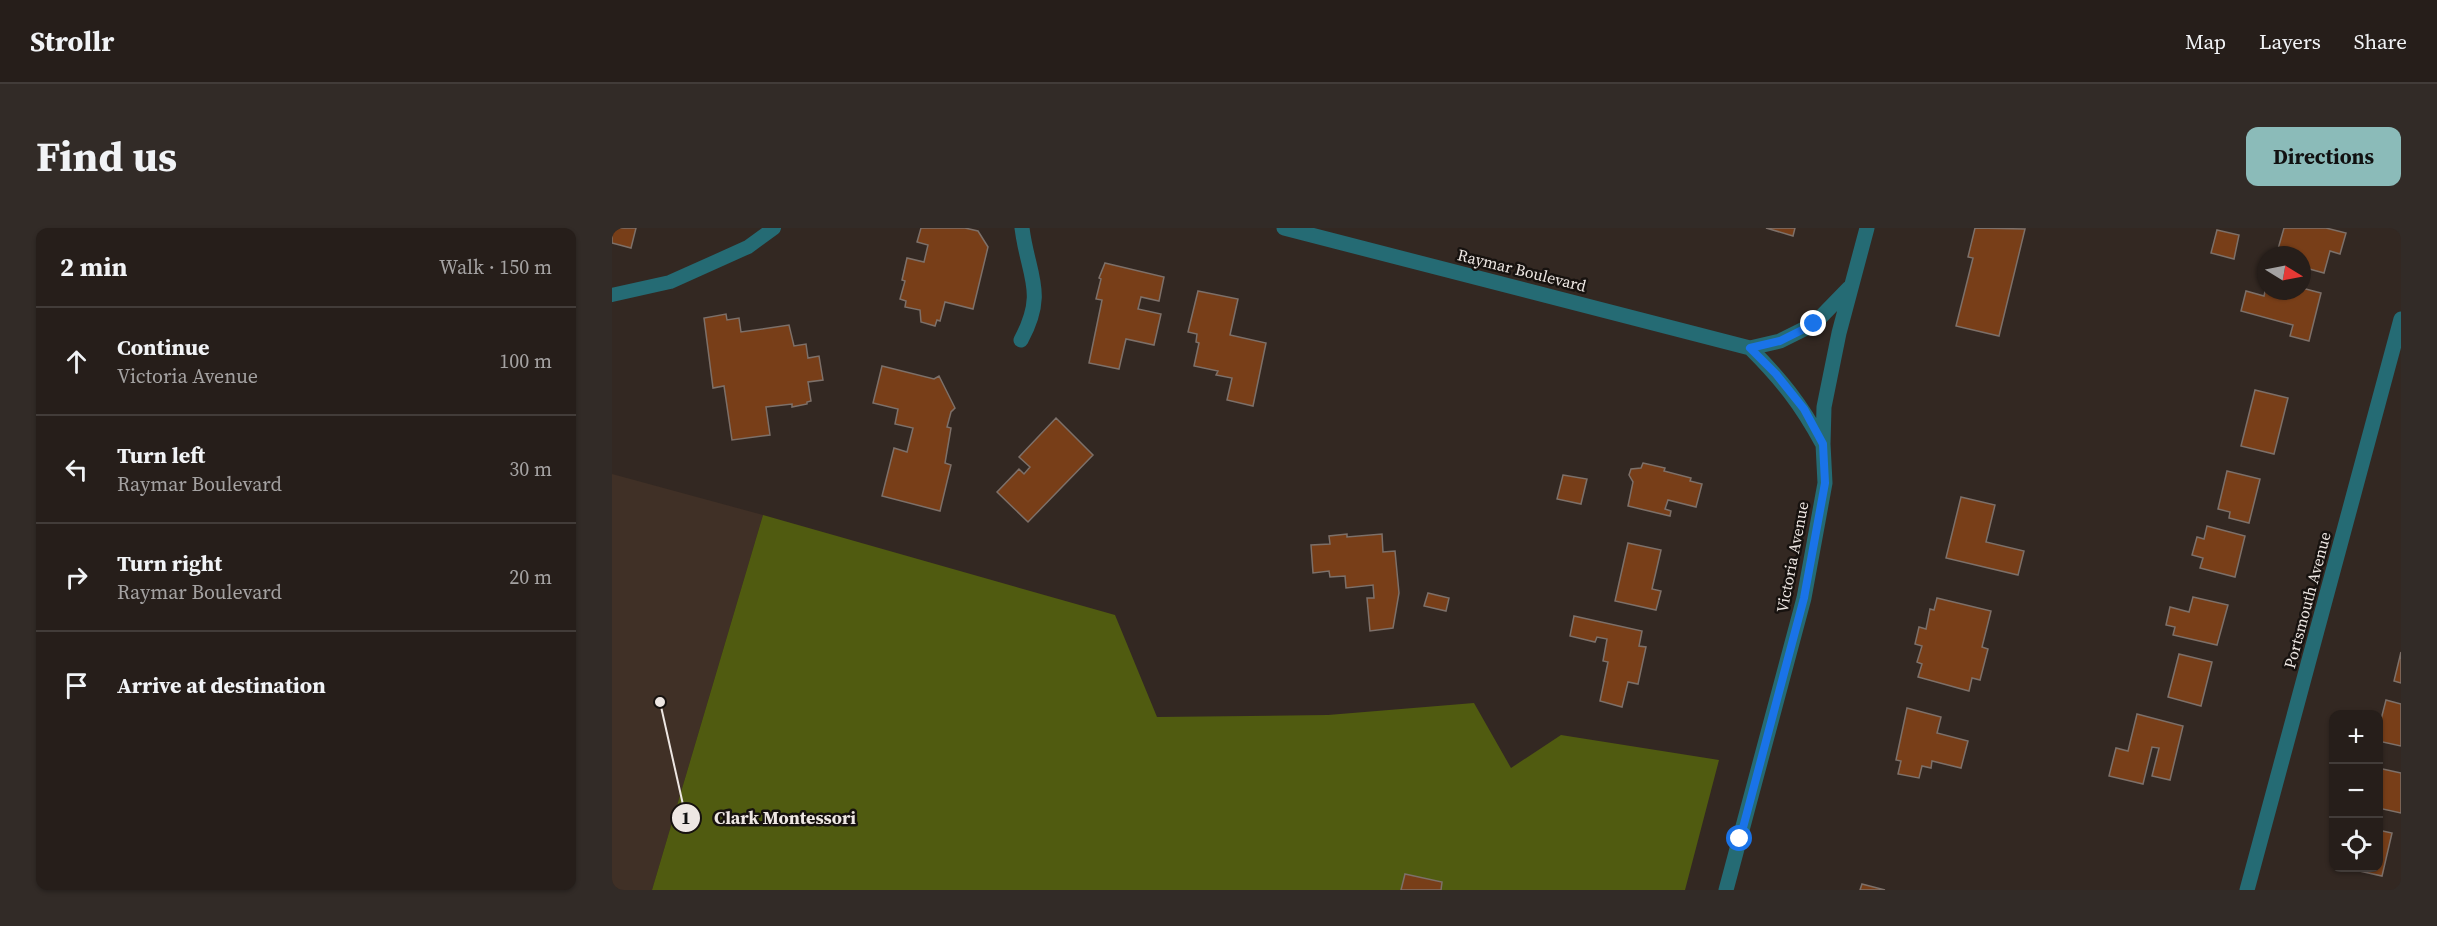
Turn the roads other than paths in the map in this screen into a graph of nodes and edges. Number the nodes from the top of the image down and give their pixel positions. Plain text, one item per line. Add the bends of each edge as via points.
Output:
1 (774, 228) edge
2 (1022, 228) edge
3 (1284, 228) edge
4 (1867, 228) edge
5 (1851, 286) junction
6 (612, 295) edge
7 (2401, 319) edge
8 (1021, 339) dead end
9 (1750, 348) junction
10 (1823, 444) junction
11 (1726, 890) edge
12 (2247, 890) edge

1 - 6 lane via 748,247 670,282
2 - 8 street via 1036,299 1032,320
3 - 9 street, Raymar Boulevard
4 - 5 street, Victoria Avenue
5 - 9 street, Raymar Boulevard via 1814,324 1780,341
5 - 10 street, Victoria Avenue via 1824,407
7 - 12 street, Portsmouth Avenue
9 - 10 street via 1804,409
10 - 11 street, Victoria Avenue via 1825,483 1804,598

